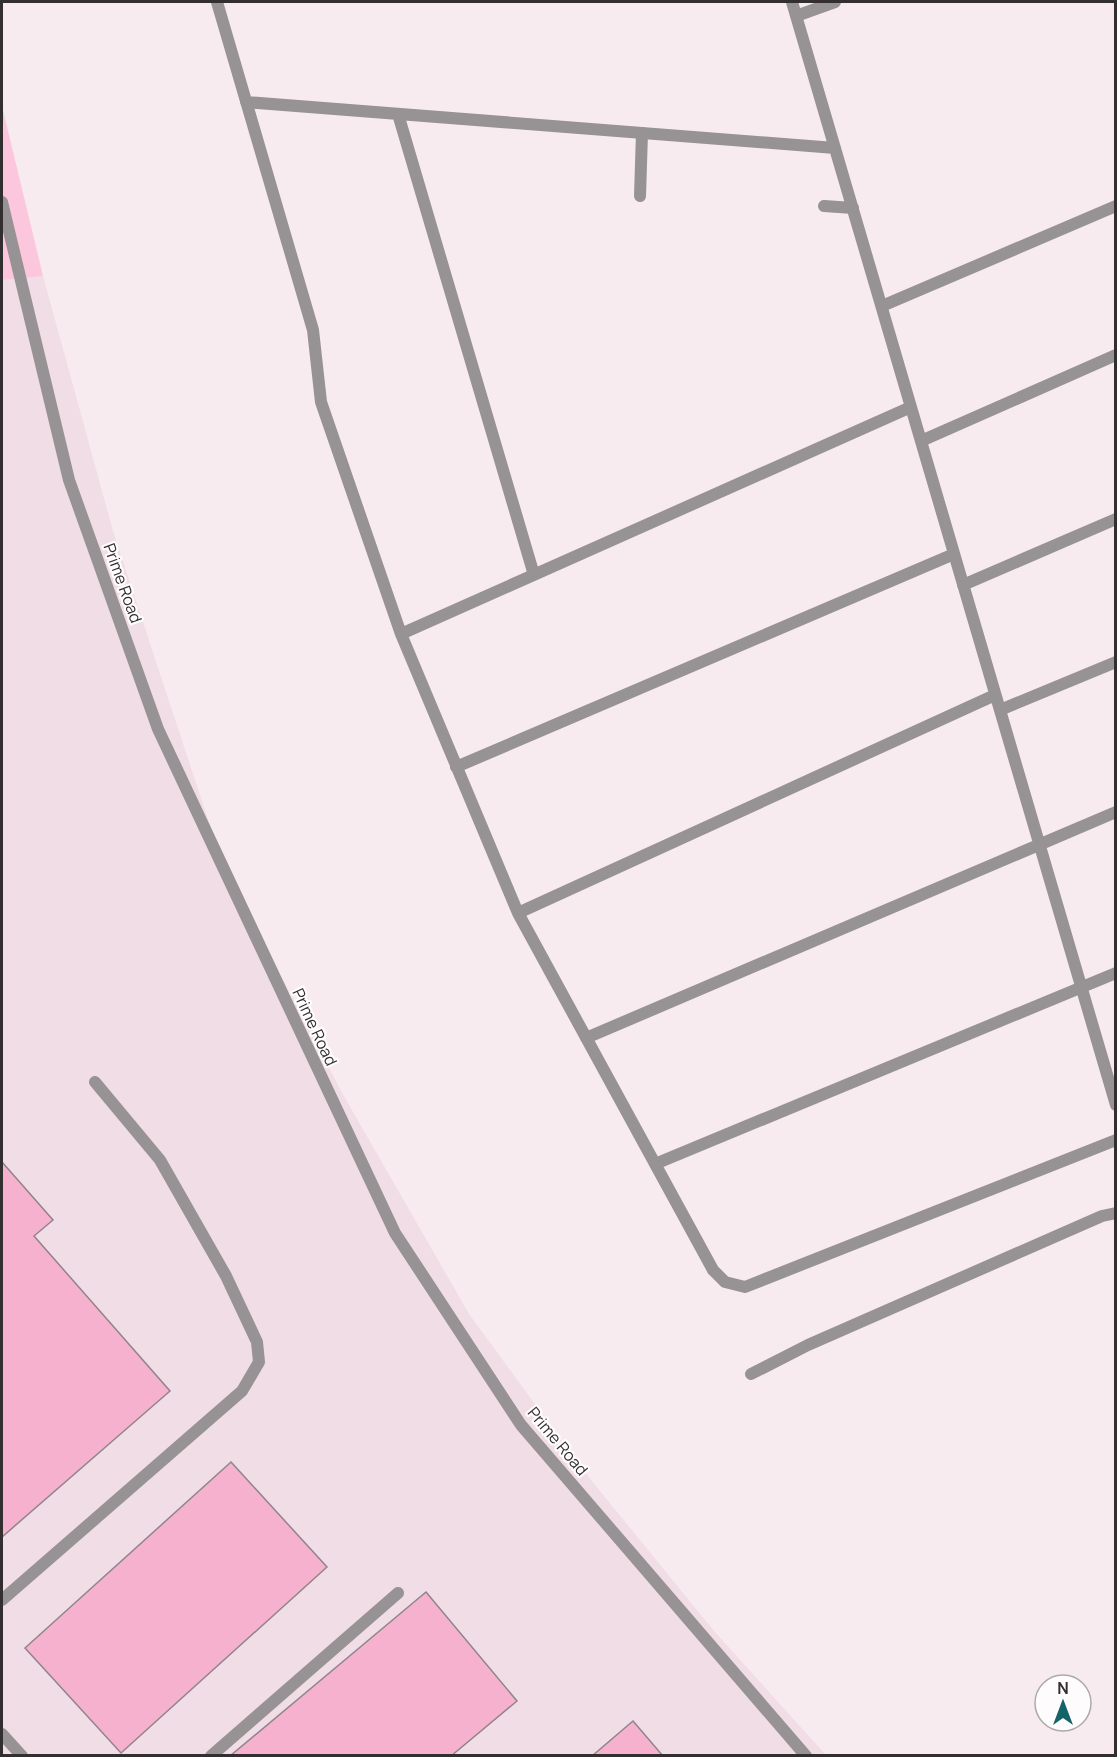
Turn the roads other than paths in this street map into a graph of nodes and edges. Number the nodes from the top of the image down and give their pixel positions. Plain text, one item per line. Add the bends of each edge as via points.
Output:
1 (217, 2) edge
2 (792, 2) edge
3 (835, 2) edge
4 (796, 16) junction
5 (246, 102) junction
6 (398, 114) junction
7 (642, 133) junction
8 (835, 148) junction
9 (640, 196) dead end
10 (2, 202) edge
11 (824, 206) dead end
12 (1116, 206) edge
13 (853, 208) junction
14 (882, 306) junction
15 (1116, 355) edge
16 (911, 407) junction
17 (921, 441) junction
18 (1116, 519) edge
19 (954, 554) junction
20 (534, 575) junction
21 (963, 585) junction
22 (400, 634) junction
23 (1116, 662) edge
24 (995, 695) junction
25 (1000, 710) junction
26 (456, 767) junction
27 (1116, 812) edge
28 (1039, 844) junction
29 (518, 914) junction
30 (1116, 973) edge
31 (1081, 987) junction
32 (586, 1038) junction
33 (95, 1082) dead end
34 (1116, 1106) edge
35 (1116, 1140) edge
36 (655, 1164) junction
37 (1116, 1213) edge
38 (751, 1374) dead end
39 (398, 1593) dead end
40 (2, 1600) edge
41 (2, 1734) edge
42 (22, 1755) edge
43 (211, 1755) edge
44 (806, 1755) edge

1 - 5 street
2 - 4 street
3 - 4 street
4 - 8 street
5 - 6 street
5 - 22 street via 313,330 321,402
6 - 7 street
6 - 20 street
7 - 8 street
7 - 9 street
8 - 13 street
10 - 44 street, Prime Road via 69,480 158,729 394,1233 521,1425
11 - 13 street
12 - 14 street
13 - 14 street
14 - 16 street
15 - 17 street
16 - 17 street
16 - 20 street
17 - 19 street
18 - 21 street
19 - 21 street
19 - 26 street
20 - 22 street
21 - 24 street
22 - 26 street
23 - 25 street
24 - 25 street
24 - 29 street
25 - 28 street
26 - 29 street
27 - 28 street
28 - 31 street
28 - 32 street
29 - 32 street
30 - 31 street
31 - 34 street
31 - 36 street
32 - 36 street
33 - 40 street via 160,1160 230,1285 257,1342 259,1362 242,1391
35 - 36 street via 745,1287 725,1282 713,1270
37 - 38 street via 819,1340
39 - 43 street
41 - 42 street

